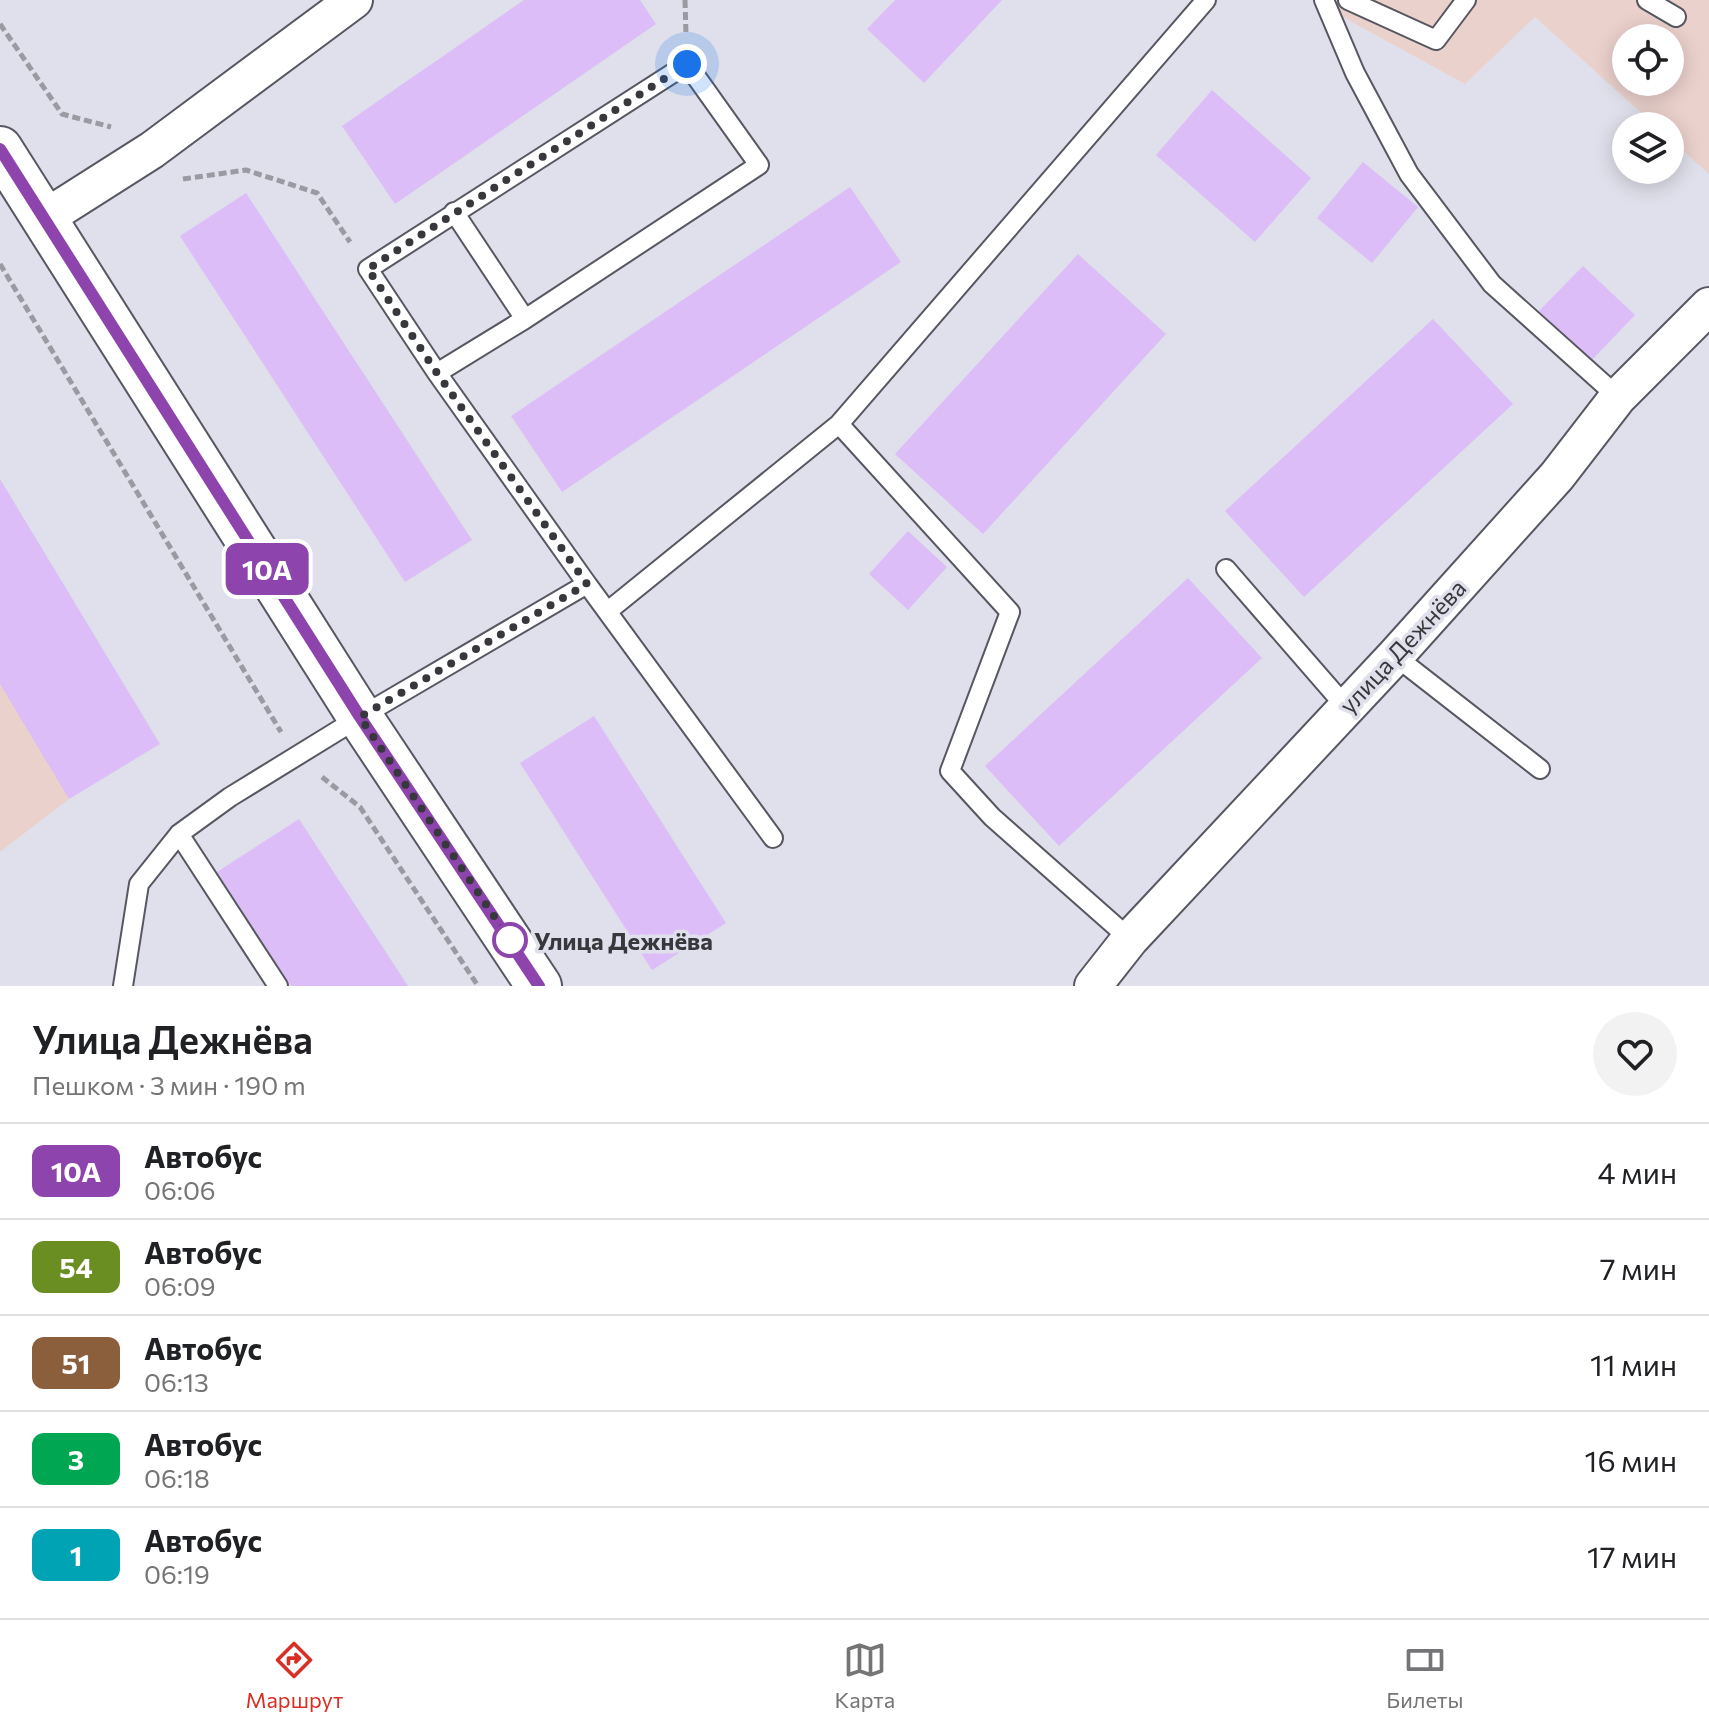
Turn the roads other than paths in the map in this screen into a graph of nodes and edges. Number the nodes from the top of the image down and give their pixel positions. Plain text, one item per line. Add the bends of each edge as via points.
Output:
1 (354, 0) edge
2 (1206, 0) edge
3 (1324, 0) edge
4 (1348, 0) edge
5 (1466, 0) edge
6 (1647, 0) edge
7 (1676, 17) dead end
8 (0, 149) edge
9 (454, 212) junction
10 (45, 218) junction
11 (1709, 306) edge
12 (525, 319) junction
13 (437, 373) junction
14 (1618, 397) junction
15 (839, 424) junction
16 (1226, 569) dead end
17 (587, 584) junction
18 (608, 611) junction
19 (1395, 656) junction
20 (1346, 707) junction
21 (360, 717) junction
22 (1540, 769) dead end
23 (179, 834) junction
24 (773, 838) dead end
25 (1130, 939) junction
26 (123, 986) edge
27 (278, 986) edge
28 (539, 986) edge
29 (1093, 986) edge

1 - 10 street via 152,150
2 - 15 lane
3 - 14 lane via 1355,73 1409,174 1492,284
4 - 5 lane via 1436,40
6 - 7 lane
8 - 10 street
9 - 12 lane
9 - 12 lane via 687,64 759,165
9 - 13 lane via 368,269
10 - 21 street
11 - 14 street, улица Дежнёва
12 - 13 lane
13 - 17 lane
14 - 19 street, улица Дежнёва via 1557,476
15 - 18 lane
15 - 25 lane via 1010,612 950,771 992,817
16 - 20 lane
17 - 18 lane
17 - 21 lane
18 - 24 lane
19 - 20 street, улица Дежнёва
19 - 22 lane
20 - 25 street, улица Дежнёва
21 - 23 lane
21 - 28 street
23 - 26 lane via 139,884
23 - 27 lane
25 - 29 street, улица Дежнёва

